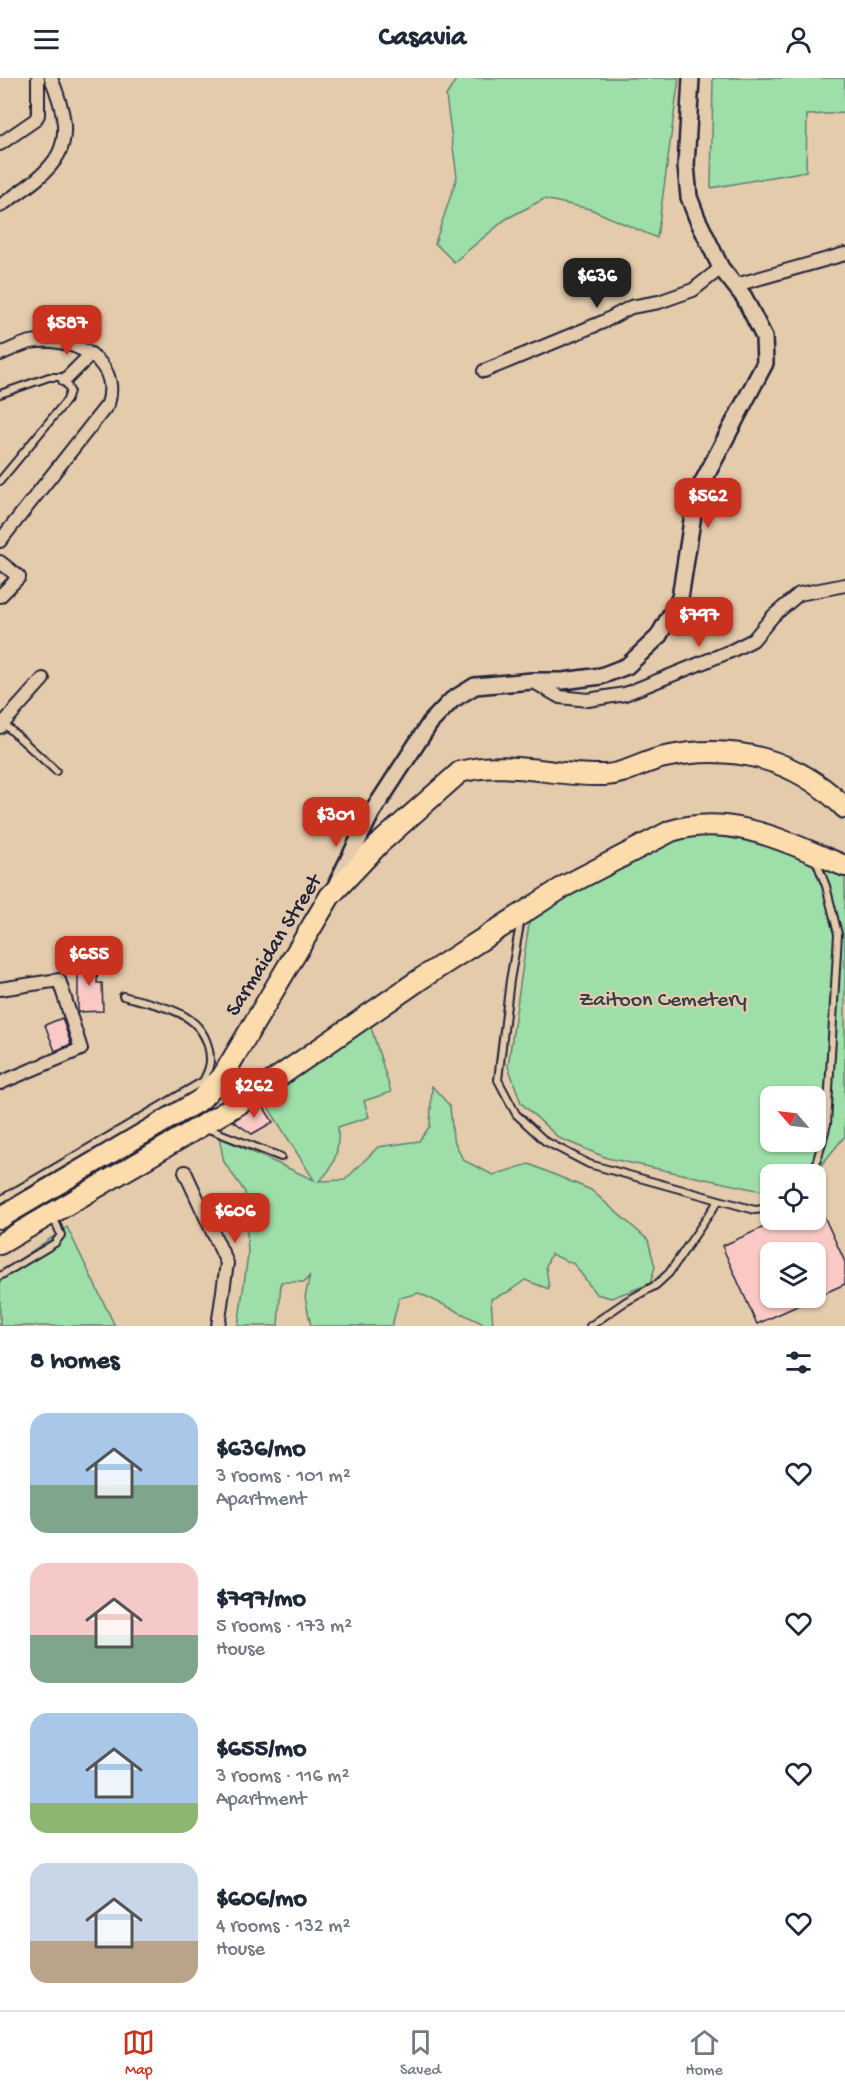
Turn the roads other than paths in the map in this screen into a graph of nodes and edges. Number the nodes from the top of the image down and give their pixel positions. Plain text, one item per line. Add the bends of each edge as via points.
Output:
1 (38, 78) edge
2 (51, 78) edge
3 (691, 78) edge
4 (0, 144) edge
5 (0, 206) edge
6 (845, 254) edge
7 (721, 268) junction
8 (736, 285) junction
9 (0, 354) edge
10 (91, 354) junction
11 (484, 371) dead end
12 (65, 380) junction
13 (0, 394) edge
14 (0, 481) edge
15 (0, 541) edge
16 (0, 562) edge
17 (845, 585) edge
18 (0, 596) edge
19 (43, 679) dead end
20 (532, 681) junction
21 (2, 725) edge
22 (56, 771) dead end
23 (845, 808) edge
24 (371, 814) junction
25 (380, 843) junction
26 (813, 853) junction
27 (845, 866) edge
28 (330, 896) junction
29 (522, 916) junction
30 (0, 989) edge
31 (123, 996) dead end
32 (0, 1083) edge
33 (200, 1126) junction
34 (281, 1157) dead end
35 (813, 1164) edge
36 (185, 1172) dead end
37 (0, 1200) edge
38 (719, 1200) junction
39 (760, 1210) edge
40 (52, 1213) junction
41 (0, 1218) edge
42 (0, 1244) edge
43 (0, 1276) edge
44 (218, 1326) edge
45 (590, 1326) edge

1 - 4 street via 38,115
2 - 5 street via 65,116 66,136 60,153 43,174
3 - 7 street via 686,166 689,197
6 - 8 street
7 - 8 street
7 - 11 street via 693,290 631,308
8 - 20 street via 764,337 765,363 696,495 680,598 658,637 627,666 601,676
9 - 10 street via 29,342 52,341
10 - 12 street
10 - 15 street via 108,376 108,404
12 - 13 lane via 49,377
12 - 14 lane via 70,387 67,400
16 - 18 street via 19,577
17 - 20 street via 799,594 753,640 625,694 588,700 560,697
19 - 21 street
20 - 24 street via 475,686 452,700 430,723
21 - 22 lane
23 - 25 main road, Sarmaidan Street via 813,780 792,768 750,754 663,757 622,773 604,775 475,768 460,772
24 - 25 street via 371,828
24 - 28 street
25 - 28 main road, Sarmaidan Street
26 - 27 main road
26 - 29 main road via 739,826 689,825 565,886
26 - 35 lane via 838,934 827,1124
28 - 41 main road, Sarmaidan Street via 222,1077 200,1100
29 - 33 main road
29 - 38 lane via 498,1080 516,1114 545,1140 589,1164
30 - 32 street via 59,980 81,1049
31 - 37 lane via 171,1009 198,1026 210,1056 210,1068 203,1081
33 - 34 lane
33 - 40 main road
36 - 44 street via 227,1263
38 - 39 lane
38 - 45 lane via 669,1273
40 - 42 main road
40 - 43 lane via 61,1235 55,1243

